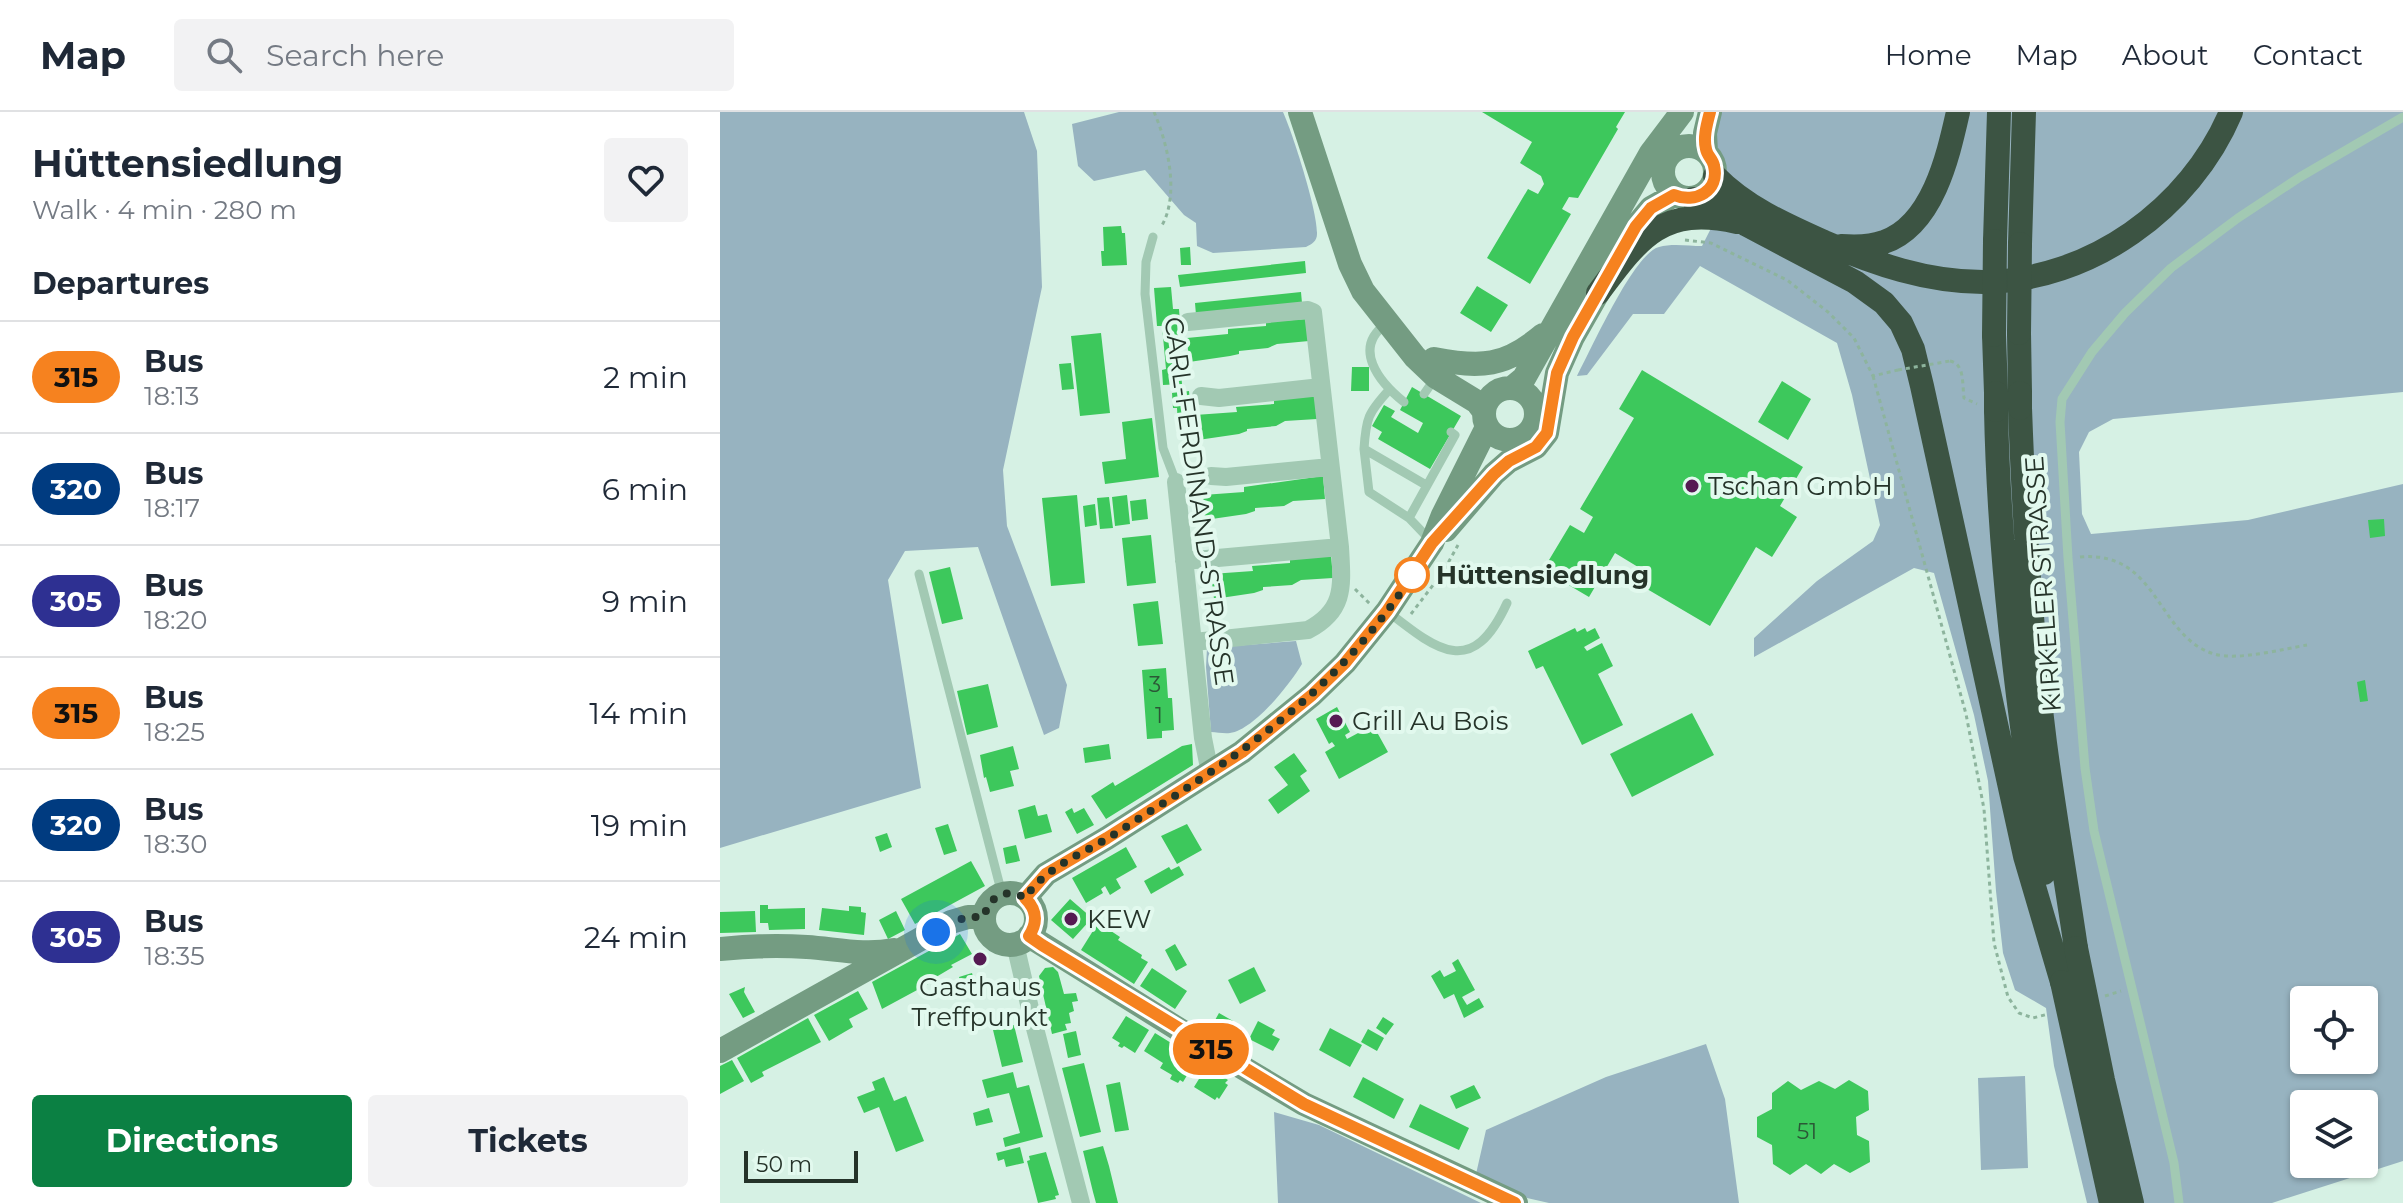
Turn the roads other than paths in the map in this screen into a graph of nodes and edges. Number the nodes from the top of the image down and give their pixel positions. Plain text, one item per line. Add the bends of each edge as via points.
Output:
1 (1300, 112) edge
2 (1682, 112) edge
3 (1693, 112) edge
4 (1710, 112) edge
5 (1958, 112) edge
6 (1999, 112) edge
7 (2024, 112) edge
8 (2041, 112) edge
9 (2231, 112) edge
10 (2403, 117) edge
11 (1680, 147) junction
12 (1706, 152) junction
13 (1663, 166) junction
14 (1715, 176) junction
15 (1684, 197) junction
16 (2021, 208) junction
17 (1747, 225) junction
18 (1153, 237) road end
19 (1835, 246) junction
20 (1592, 261) junction
21 (1598, 293) junction
22 (1562, 310) junction
23 (1188, 322) dead end
24 (1394, 332) junction
25 (2007, 334) junction
26 (1573, 337) junction
27 (1431, 377) junction
28 (1321, 387) junction
29 (1389, 390) junction
30 (1201, 396) dead end
31 (2008, 401) junction
32 (1404, 402) dead end
33 (1534, 405) junction
34 (1497, 411) junction
35 (1451, 432) dead end
36 (1364, 449) junction
37 (1330, 467) junction
38 (1211, 476) dead end
39 (1176, 482) joint
40 (1426, 485) junction
41 (1409, 518) junction
42 (1457, 531) junction
43 (1432, 543) junction
44 (1340, 547) junction
45 (1184, 561) junction
46 (919, 574) dead end
47 (1507, 603) dead end
48 (1391, 617) junction
49 (1194, 642) junction
50 (1210, 773) junction
51 (1014, 896) junction
52 (984, 917) junction
53 (1022, 940) junction
54 (809, 947) junction
55 (908, 948) junction
56 (720, 949) edge
57 (2062, 982) junction
58 (811, 1001) junction
59 (720, 1051) edge
60 (1081, 1203) edge
61 (1516, 1203) edge
62 (2111, 1203) edge
63 (2132, 1203) edge
64 (2179, 1203) edge

1 - 24 main road via 1350,264
2 - 20 main road via 1651,153
3 - 11 main road
4 - 12 main road
5 - 19 highway via 1942,170 1914,220 1884,243
6 - 25 highway, bridge via 1995,241
7 - 16 highway
8 - 16 highway
9 - 19 highway via 2198,171 2147,223 2116,245 2056,270 2026,278 1954,280 1882,266
10 - 64 lane, KIRKELER STRASSE via 2250,210 2171,268 2092,352 2062,399 2085,768
11 - 12 main road
11 - 13 main road
12 - 14 main road
13 - 15 main road via 1664,182
13 - 20 main road
14 - 15 main road via 1708,191
14 - 19 highway via 1761,211
15 - 17 highway via 1709,200
15 - 21 main road via 1651,208
16 - 25 highway, bridge
17 - 21 highway via 1688,217 1666,225 1633,247
17 - 57 highway via 1884,303 1913,349 2025,856
18 - 39 lane, CARL-FERDINAND-STRASSE via 1145,294 1163,448
20 - 22 main road
21 - 26 main road
22 - 27 main road via 1519,354 1459,364
22 - 34 main road via 1524,378
23 - 28 street via 1311,310
24 - 27 main road
24 - 29 lane via 1373,333 1368,347
25 - 31 highway
26 - 33 main road via 1546,375
26 - 42 main road via 1557,373 1547,433 1536,447 1494,474
27 - 34 main road
28 - 30 street
28 - 37 street
29 - 32 lane
29 - 36 lane via 1369,413
31 - 57 highway via 2009,604 2024,745
31 - 63 highway, bridge via 2040,696 2076,948
33 - 34 main road via 1526,393
33 - 34 main road via 1532,428 1519,438
34 - 42 main road via 1493,452
34 - 43 main road
35 - 40 lane via 1455,435
36 - 40 lane
36 - 41 lane via 1369,492
37 - 38 street
37 - 44 street
39 - 45 street, CARL-FERDINAND-STRASSE
40 - 41 lane
41 - 43 lane
42 - 43 main road
43 - 48 main road
44 - 45 street
44 - 49 street via 1341,583 1325,621 1308,630
45 - 49 street, CARL-FERDINAND-STRASSE
46 - 51 lane
47 - 48 lane via 1491,634 1459,651 1445,650
48 - 50 main road via 1312,695
49 - 50 street, CARL-FERDINAND-STRASSE
50 - 51 main road
51 - 52 main road via 989,903
51 - 53 main road via 1031,904 1036,920
52 - 53 main road via 988,932 1000,943
52 - 55 main road via 951,922
53 - 60 street
53 - 61 main road via 1304,1104
54 - 55 main road via 860,953
54 - 56 main road
54 - 58 main road via 825,969
55 - 58 main road
57 - 62 highway, bridge
58 - 59 main road

